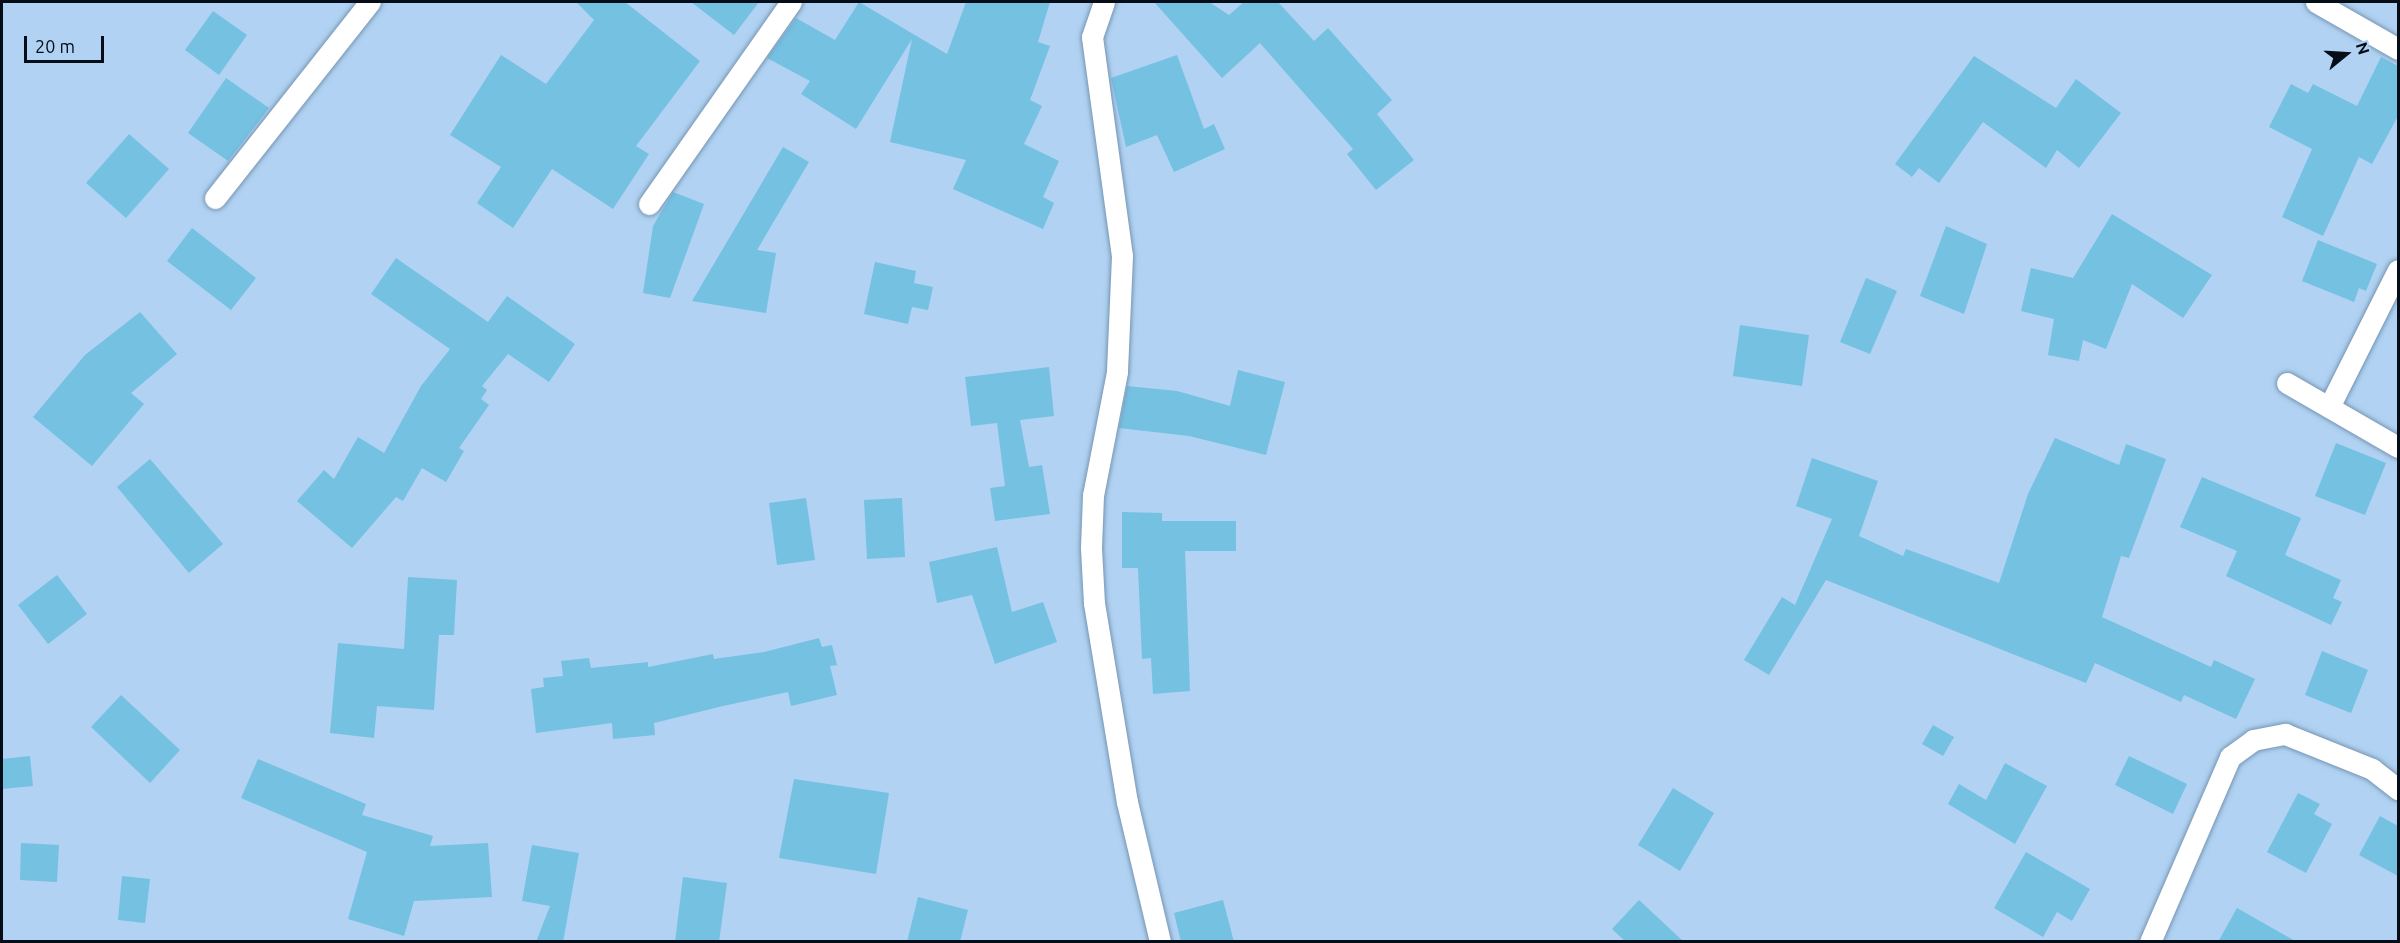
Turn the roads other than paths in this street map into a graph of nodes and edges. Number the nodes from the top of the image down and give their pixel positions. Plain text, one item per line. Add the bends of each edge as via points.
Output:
1 (370, 2) edge
2 (791, 2) edge
3 (1104, 2) edge
4 (2316, 2) edge
5 (2398, 50) edge
6 (215, 198) dead end
7 (649, 204) dead end
8 (2398, 270) edge
9 (2287, 383) dead end
10 (2329, 407) junction
11 (2398, 447) edge
12 (2398, 789) edge
13 (1160, 942) edge
14 (2150, 942) edge

1 - 6 street
2 - 7 street
3 - 13 street via 1092,37 1122,256 1117,372 1093,495 1094,603 1127,802
4 - 5 street
8 - 10 street
9 - 10 street
10 - 11 street
12 - 14 street via 2372,769 2285,734 2253,740 2230,757

